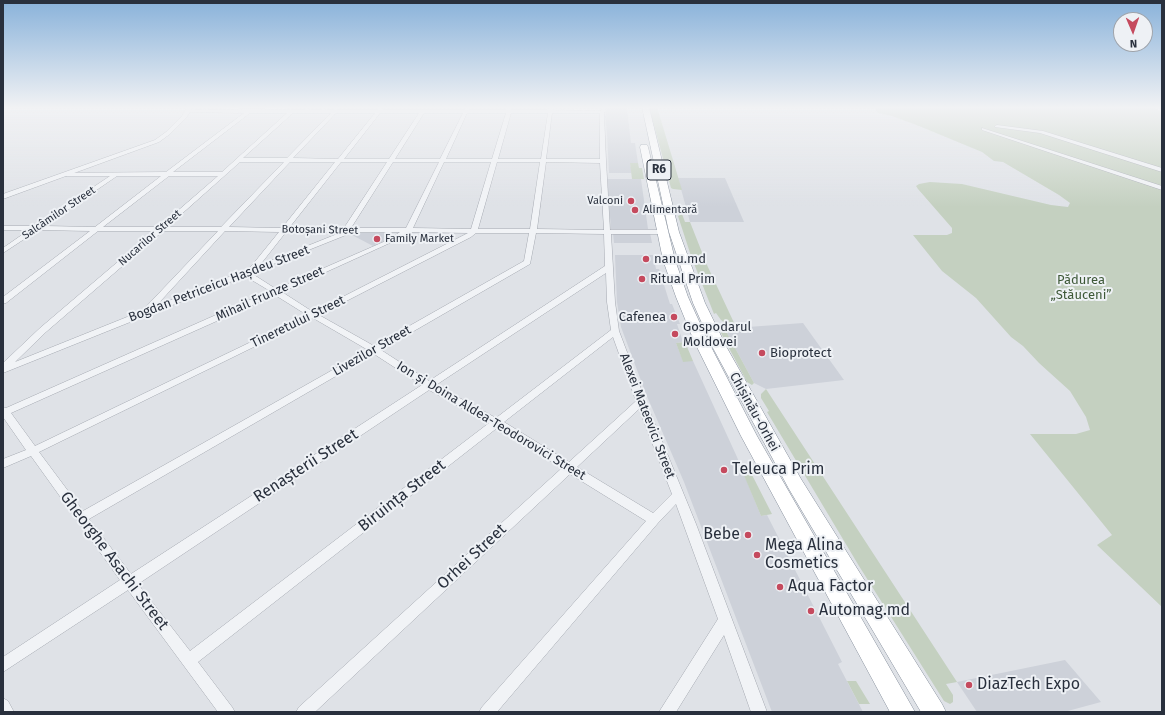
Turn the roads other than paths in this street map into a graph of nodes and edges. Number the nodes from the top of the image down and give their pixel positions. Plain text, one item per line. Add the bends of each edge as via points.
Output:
1 (158, 140) edge
2 (211, 140) edge
3 (260, 140) edge
4 (308, 140) edge
5 (356, 140) edge
6 (404, 140) edge
7 (452, 140) edge
8 (500, 140) edge
9 (547, 140) edge
10 (603, 140) edge
11 (644, 140) edge
12 (653, 140) edge
13 (1019, 140) edge
14 (1068, 140) edge
15 (239, 160) junction
16 (290, 160) junction
17 (340, 160) junction
18 (391, 160) junction
19 (443, 160) junction
20 (494, 160) junction
21 (544, 160) junction
22 (603, 161) junction
23 (1162, 170) edge
24 (66, 174) junction
25 (116, 174) junction
26 (169, 174) junction
27 (223, 174) junction
28 (1162, 182) edge
29 (1154, 185) junction
30 (1162, 188) edge
31 (3, 197) edge
32 (3, 228) edge
33 (35, 229) junction
34 (98, 229) junction
35 (160, 229) junction
36 (222, 230) junction
37 (284, 230) junction
38 (346, 230) junction
39 (408, 231) junction
40 (474, 231) junction
41 (533, 231) junction
42 (606, 232) junction
43 (662, 232) junction
44 (3, 251) edge
45 (609, 267) junction
46 (248, 272) junction
47 (275, 292) junction
48 (3, 301) edge
49 (144, 313) junction
50 (313, 315) junction
51 (615, 331) junction
52 (373, 350) junction
53 (3, 369) edge
54 (430, 386) junction
55 (641, 402) junction
56 (4, 411) edge
57 (497, 423) junction
58 (33, 451) junction
59 (3, 464) edge
60 (568, 468) junction
61 (678, 495) junction
62 (81, 518) junction
63 (654, 520) junction
64 (129, 582) junction
65 (726, 620) junction
66 (188, 661) junction
67 (3, 666) edge
68 (3, 706) edge
69 (6, 712) edge
70 (227, 712) edge
71 (304, 712) edge
72 (487, 712) edge
73 (667, 712) edge
74 (759, 712) edge
75 (903, 712) edge
76 (934, 712) edge

1 - 24 street, Salcâmilor Street
2 - 26 street
3 - 15 street, Nucarilor Street
4 - 16 street
5 - 17 street
6 - 18 street, Bogdan Petriceicu Hașdeu Street
7 - 19 street
8 - 20 street
9 - 21 street, Livezilor Street
10 - 22 street, Alexei Mateevici Street
11 - 43 highway, Chișinău-Orhei / R6
12 - 76 highway, Chișinău-Orhei / R6 via 674,232 699,303 720,348 792,478
13 - 29 street
14 - 23 street
15 - 16 street
15 - 27 street, Nucarilor Street
16 - 17 street
16 - 36 street
17 - 18 street
17 - 37 street
18 - 19 street
18 - 38 street, Bogdan Petriceicu Hașdeu Street
19 - 20 street
19 - 39 street
20 - 21 street
20 - 40 street
21 - 22 street
21 - 41 street, Livezilor Street
22 - 42 street, Alexei Mateevici Street
24 - 25 street
24 - 31 street, Salcâmilor Street
25 - 26 street
25 - 33 street, Salcâmilor Street
26 - 27 street
26 - 34 street
27 - 35 street, Nucarilor Street
28 - 29 street
29 - 30 street
32 - 33 street, Botoșani Street
33 - 34 street, Botoșani Street
33 - 44 street, Salcâmilor Street
34 - 35 street, Botoșani Street
34 - 48 street
35 - 36 street, Botoșani Street
35 - 53 street, Nucarilor Street
36 - 37 street, Botoșani Street
36 - 49 street
37 - 38 street, Botoșani Street
37 - 46 street
38 - 39 street, Botoșani Street
38 - 46 street, Bogdan Petriceicu Hașdeu Street via 344,234
39 - 40 street, Botoșani Street
39 - 47 street, Mihail Frunze Street
40 - 41 street, Botoșani Street
40 - 50 street, Tineretului Street via 469,236
41 - 42 street, Botoșani Street
41 - 52 street, Livezilor Street via 529,259 525,264
42 - 43 street, Botoșani Street
42 - 45 street, Alexei Mateevici Street
43 - 75 highway, Chișinău-Orhei / R6 via 683,298 732,405
45 - 51 street, Alexei Mateevici Street
45 - 54 street, Renașterii Street
46 - 47 street, Ion și Doina Aldea-Teodorovici Street
46 - 49 street, Bogdan Petriceicu Hașdeu Street
47 - 50 street, Ion și Doina Aldea-Teodorovici Street
47 - 56 street, Mihail Frunze Street
49 - 53 street, Bogdan Petriceicu Hașdeu Street
50 - 52 street, Ion și Doina Aldea-Teodorovici Street
50 - 58 street, Tineretului Street
51 - 55 street, Alexei Mateevici Street
51 - 57 street, Biruința Street
52 - 54 street, Ion și Doina Aldea-Teodorovici Street
52 - 62 street, Livezilor Street
54 - 57 street, Ion și Doina Aldea-Teodorovici Street
54 - 64 street, Renașterii Street
55 - 60 street, Orhei Street
55 - 61 street, Alexei Mateevici Street
56 - 58 street, Gheorghe Asachi Street
57 - 60 street, Ion și Doina Aldea-Teodorovici Street
57 - 66 street, Biruința Street
58 - 59 street, Tineretului Street
58 - 62 street, Gheorghe Asachi Street
60 - 63 street, Ion și Doina Aldea-Teodorovici Street
60 - 71 street, Orhei Street
61 - 63 street
61 - 65 street, Alexei Mateevici Street
62 - 64 street, Gheorghe Asachi Street
63 - 72 street
64 - 66 street, Gheorghe Asachi Street
64 - 67 street, Renașterii Street
65 - 73 street
65 - 74 street, Alexei Mateevici Street
66 - 70 street, Gheorghe Asachi Street
68 - 69 street

